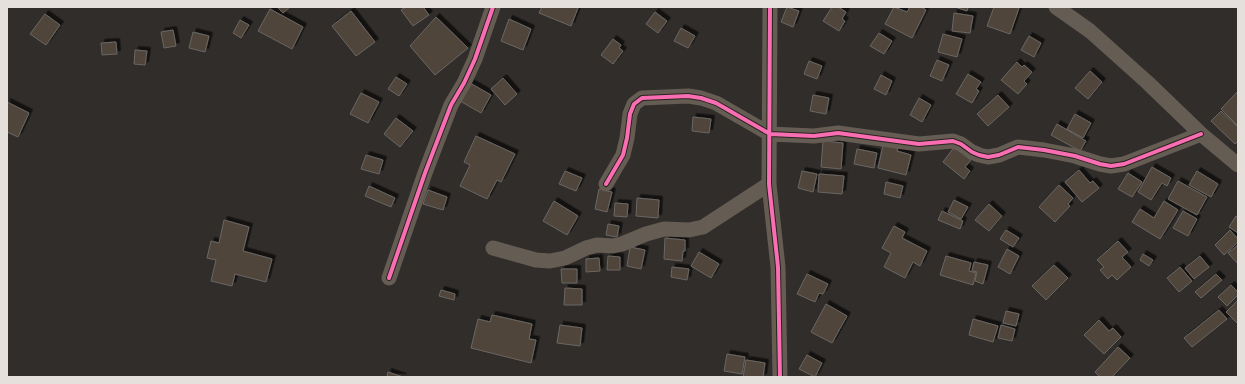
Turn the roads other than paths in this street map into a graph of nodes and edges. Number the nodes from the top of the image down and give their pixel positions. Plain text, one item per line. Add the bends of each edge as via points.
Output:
1 (493, 7) edge
2 (770, 7) edge
3 (1056, 7) edge
4 (770, 134) junction
5 (1201, 134) junction
6 (1238, 164) edge
7 (606, 184) dead end
8 (769, 184) junction
9 (493, 248) dead end
10 (389, 278) dead end
11 (780, 377) edge

1 - 10 street via 475,59 451,106 425,173
2 - 4 street
3 - 5 street via 1090,32
4 - 5 street via 838,134 920,144 953,141 979,156 988,157 1018,147 1075,156 1111,166 1124,164
4 - 7 street via 716,103 701,98 642,98 634,104 623,155
4 - 8 street
5 - 6 street
8 - 9 street via 703,227 689,230 664,229 622,244 597,245 550,261 536,260
8 - 11 street via 778,267

